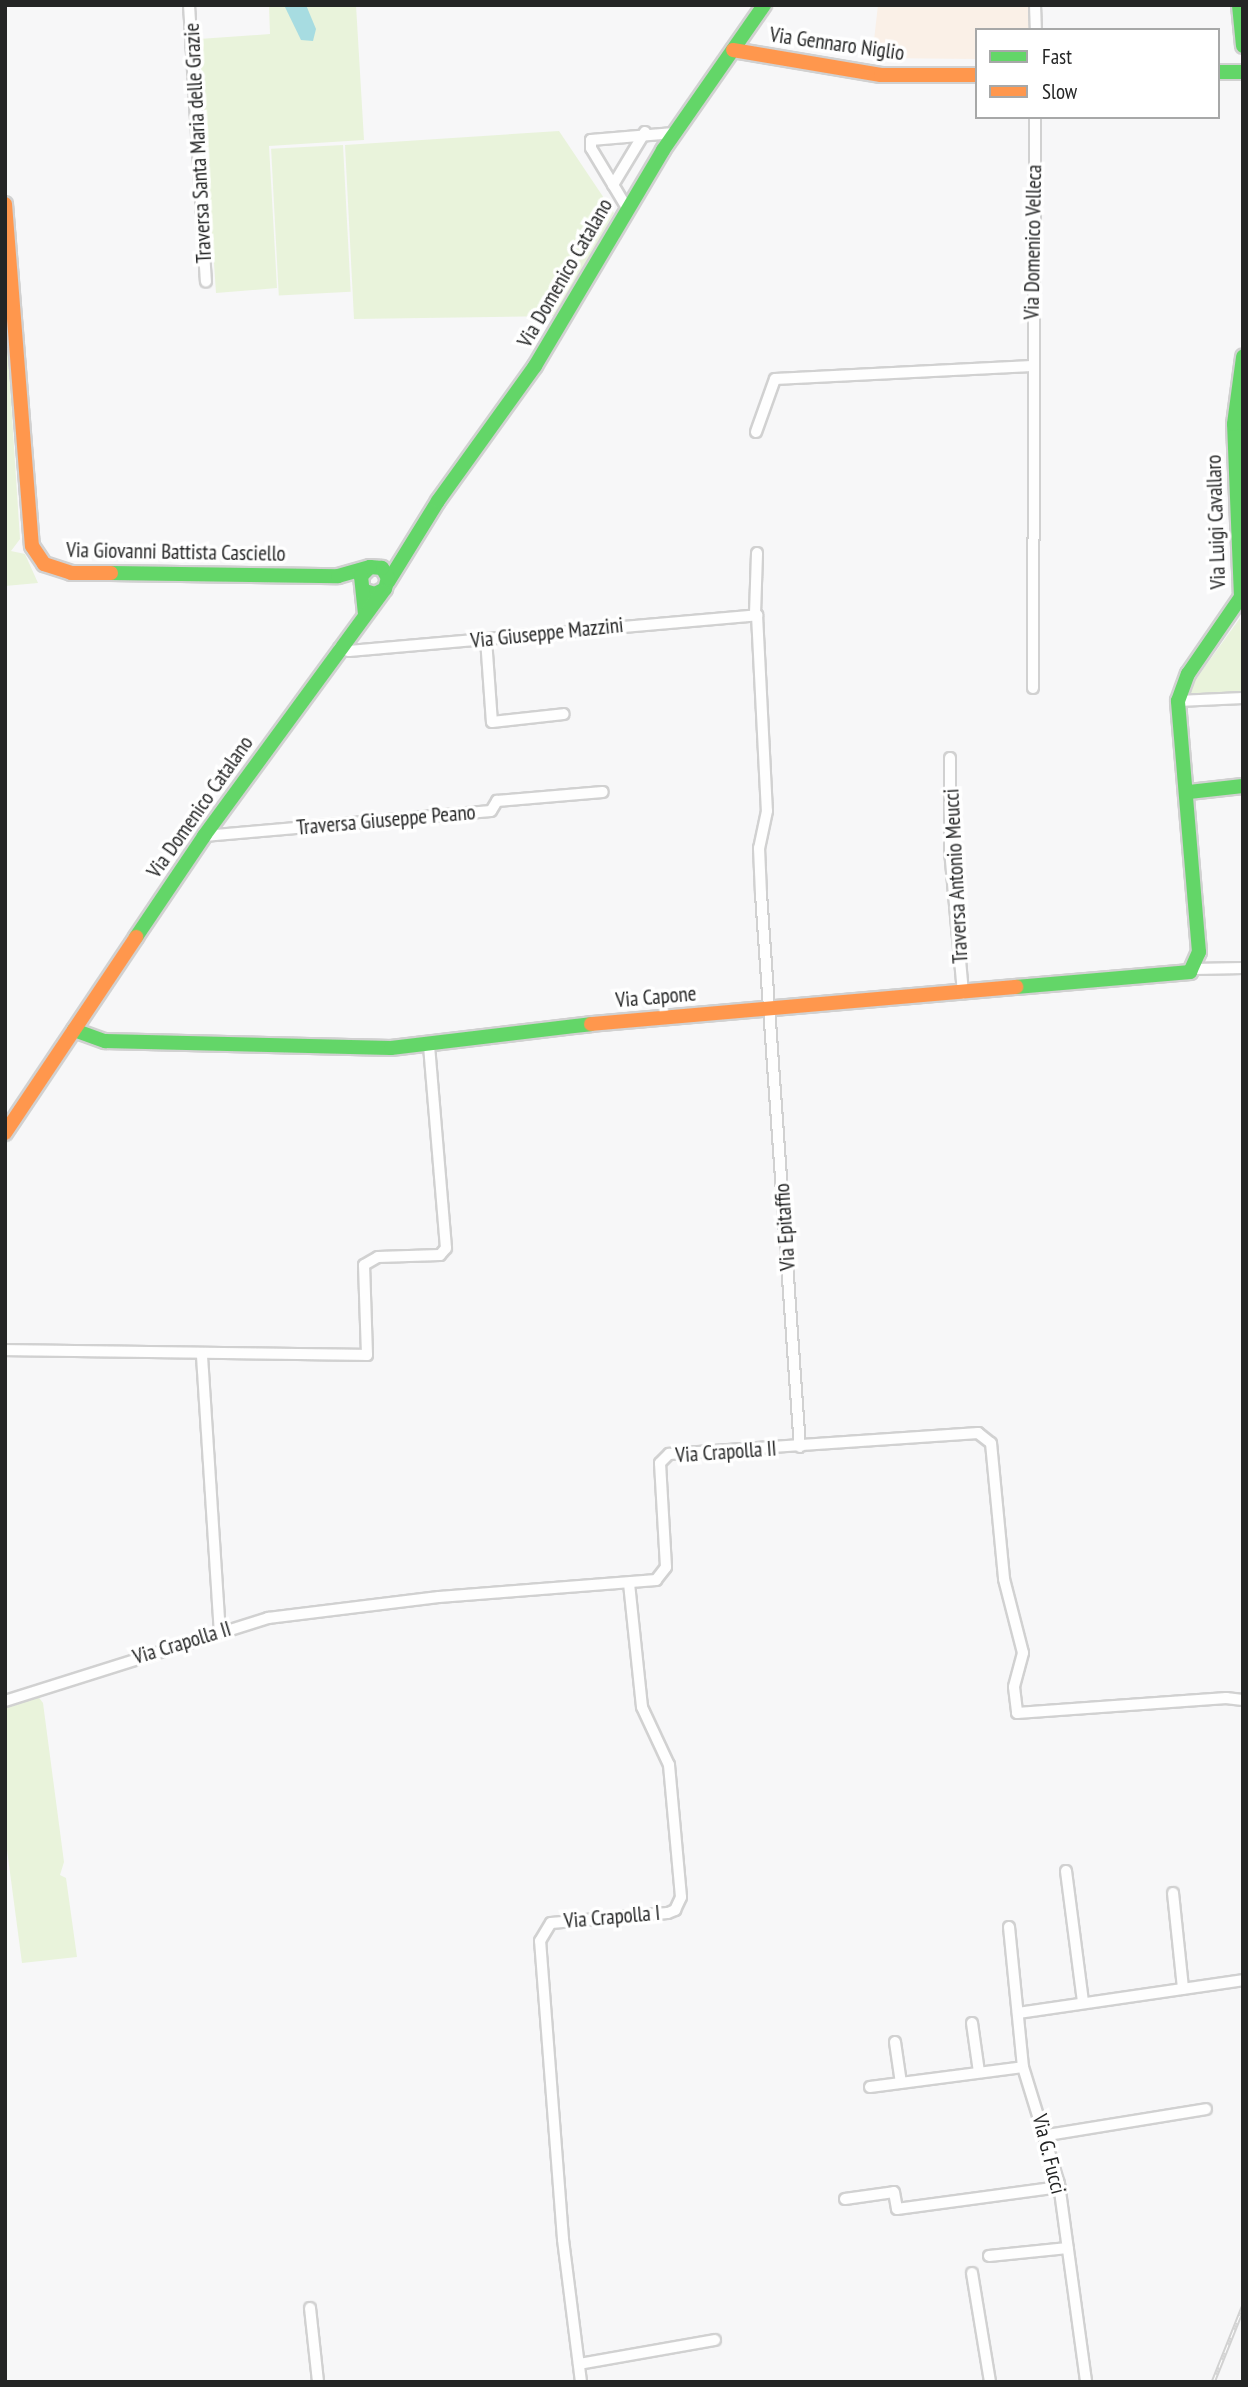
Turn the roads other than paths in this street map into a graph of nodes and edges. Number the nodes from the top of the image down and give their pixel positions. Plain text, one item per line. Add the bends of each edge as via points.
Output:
1 (189, 5) edge
2 (764, 5) edge
3 (1035, 5) edge
4 (1239, 5) edge
5 (1035, 28) edge
6 (1243, 46) edge
7 (733, 50) junction
8 (1220, 72) edge
9 (1243, 72) edge
10 (975, 75) edge
11 (1035, 119) edge
12 (645, 132) junction
13 (674, 133) junction
14 (613, 185) junction
15 (5, 204) edge
16 (627, 208) junction
17 (206, 281) dead end
18 (1243, 357) edge
19 (1031, 366) junction
20 (756, 432) dead end
21 (1239, 459) edge
22 (757, 553) dead end
23 (399, 559) junction
24 (374, 567) junction
25 (338, 576) junction
26 (385, 587) junction
27 (363, 589) junction
28 (1242, 590) edge
29 (1243, 599) edge
30 (365, 612) junction
31 (755, 614) junction
32 (486, 639) junction
33 (339, 648) junction
34 (1033, 688) dead end
35 (1243, 698) edge
36 (1178, 701) junction
37 (564, 714) dead end
38 (950, 758) dead end
39 (1243, 786) edge
40 (603, 792) dead end
41 (1189, 792) junction
42 (204, 836) junction
43 (1242, 968) edge
44 (1194, 969) junction
45 (1243, 976) edge
46 (963, 993) junction
47 (770, 1008) junction
48 (74, 1030) junction
49 (429, 1045) junction
50 (5, 1133) edge
51 (5, 1350) edge
52 (202, 1356) junction
53 (800, 1447) junction
54 (629, 1583) junction
55 (220, 1632) junction
56 (1243, 1700) edge
57 (5, 1701) edge
58 (1066, 1871) dead end
59 (1173, 1894) dead end
60 (1009, 1927) dead end
61 (1243, 1980) edge
62 (1183, 1988) junction
63 (1083, 2002) junction
64 (1017, 2013) junction
65 (972, 2023) dead end
66 (895, 2042) dead end
67 (1023, 2067) junction
68 (979, 2072) junction
69 (901, 2084) junction
70 (870, 2087) dead end
71 (1206, 2109) dead end
72 (1048, 2135) junction
73 (1060, 2187) junction
74 (845, 2199) dead end
75 (1068, 2248) junction
76 (989, 2256) dead end
77 (972, 2273) dead end
78 (310, 2308) dead end
79 (715, 2340) dead end
80 (579, 2364) junction
81 (318, 2382) edge
82 (581, 2382) edge
83 (990, 2382) edge
84 (1086, 2382) edge

1 - 17 street, Traversa Santa Maria delle Grazie
2 - 7 street, Via Domenico Catalano
3 - 5 street
4 - 6 street
7 - 10 street, Via Gennaro Niglio via 881,75
7 - 13 street, Via Domenico Catalano
8 - 9 street
11 - 19 street, Via Domenico Velleca
12 - 13 street
12 - 14 street
12 - 14 street via 592,140 591,148
13 - 16 street, Via Domenico Catalano
14 - 16 street
15 - 25 street, Via Giovanni Battista Casciello via 27,511 32,546 44,564 71,573
16 - 23 street, Via Domenico Catalano via 536,366
18 - 21 street, Via Luigi Cavallaro via 1234,424
19 - 20 street via 775,379
19 - 34 street, Via Domenico Velleca
21 - 28 street, Via Luigi Cavallaro
22 - 31 street
23 - 24 street
23 - 26 street, Via Domenico Catalano
24 - 25 street, Via Giovanni Battista Casciello
24 - 26 street
24 - 27 street via 361,576
25 - 27 street, Via Giovanni Battista Casciello
26 - 27 street
26 - 30 street, Via Domenico Catalano
27 - 30 street
28 - 29 street
28 - 36 street, Via Luigi Cavallaro via 1237,609 1188,674
30 - 33 street, Via Domenico Catalano
31 - 32 street, Via Giuseppe Mazzini
31 - 47 street via 766,811 759,853
32 - 33 street, Via Giuseppe Mazzini via 349,651
32 - 37 street via 492,722
33 - 42 street, Via Domenico Catalano
35 - 36 street
36 - 41 street
38 - 46 street, Traversa Antonio Meucci via 950,849
39 - 41 street
40 - 42 street, Traversa Giuseppe Peano via 497,801 491,811
41 - 44 street via 1199,952
42 - 48 street, Via Domenico Catalano
43 - 44 street, Via Capone
43 - 45 street
44 - 46 street, Via Capone via 1178,975
46 - 47 street, Via Capone
47 - 49 street, Via Capone via 572,1025
47 - 53 street, Via Epitaffio
48 - 49 street, Via Capone via 99,1040 175,1044
48 - 50 street, Via Domenico Catalano
49 - 52 street via 444,1253 378,1257 363,1265 368,1349 362,1358
51 - 52 street
52 - 55 street
53 - 54 street, Via Crapolla II via 663,1457 666,1567 656,1580
53 - 56 street, Via Crapolla II via 978,1433 989,1438 1004,1579 1023,1653 1014,1687 1020,1715
54 - 55 street, Via Crapolla II via 287,1614
54 - 80 street, Via Crapolla I via 642,1707 669,1765 681,1897 679,1906 668,1913 551,1923 540,1941 563,2239
55 - 57 street, Via Crapolla II
58 - 63 street
59 - 62 street
60 - 64 street, Via G. Fucci
61 - 62 street
62 - 63 street
63 - 64 street
64 - 67 street, Via G. Fucci
65 - 68 street
66 - 69 street
67 - 68 street
67 - 72 street, Via G. Fucci
68 - 69 street
69 - 70 street
71 - 72 street
72 - 73 street, Via G. Fucci
73 - 74 street via 897,2209 894,2192
73 - 75 street, Via G. Fucci
75 - 76 street
75 - 84 street, Via G. Fucci
77 - 83 street
78 - 81 street
79 - 80 street
80 - 82 street, Via Crapolla I

